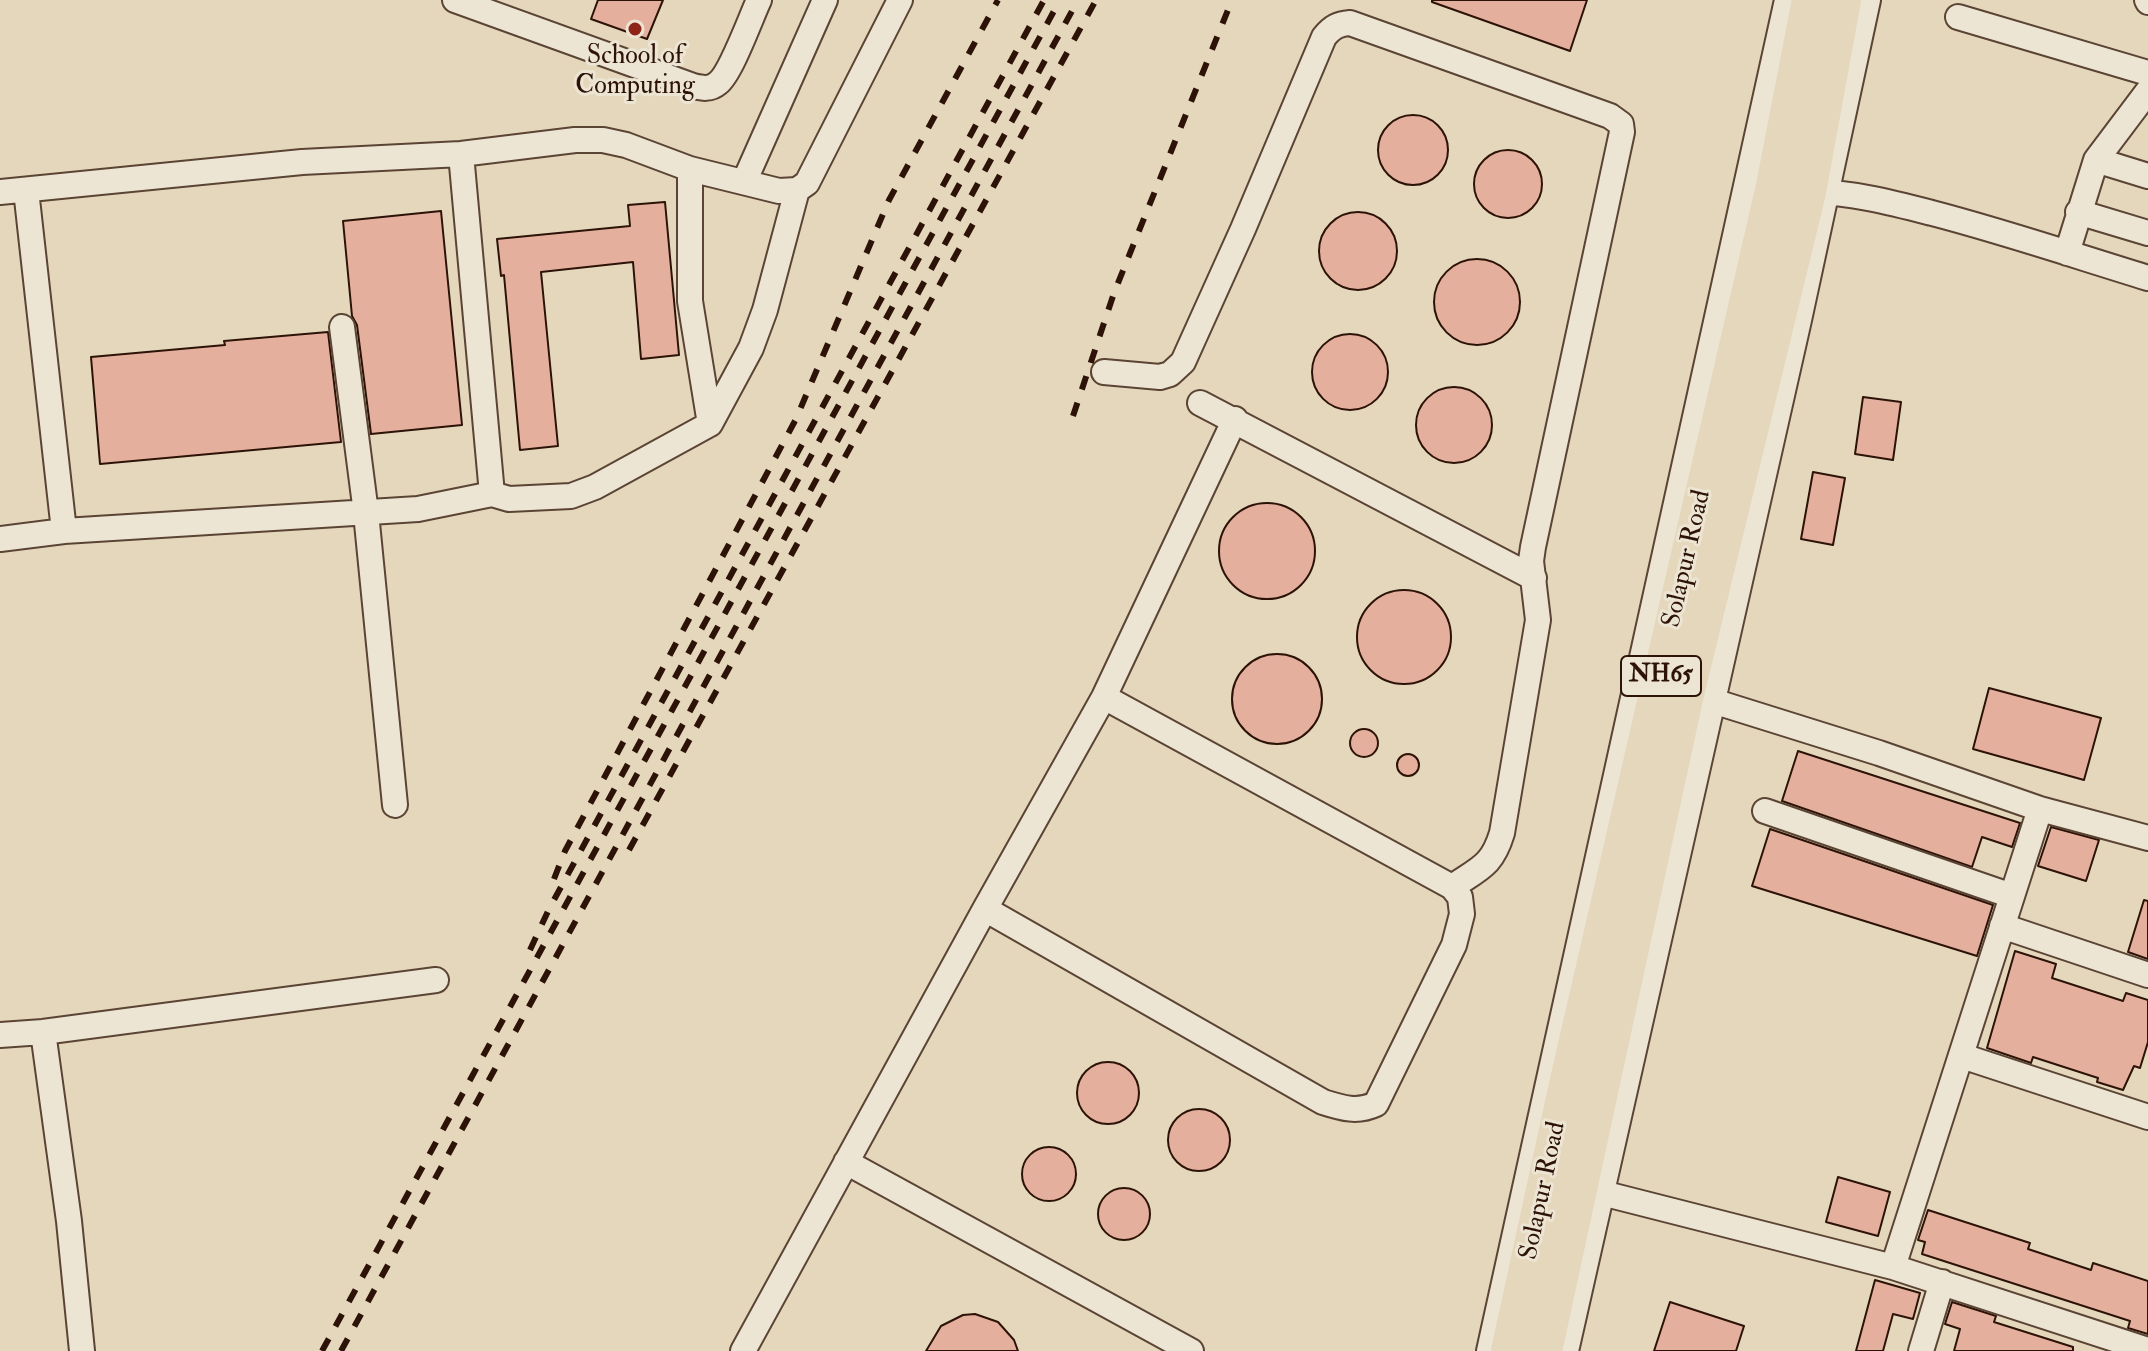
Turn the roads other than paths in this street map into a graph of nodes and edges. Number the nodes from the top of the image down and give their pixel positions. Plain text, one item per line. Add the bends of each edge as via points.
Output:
1 (455, 0) edge
2 (759, 0) edge
3 (825, 0) edge
4 (900, 0) edge
5 (1787, 0) edge
6 (1810, 0) edge
7 (1843, 0) edge
8 (1868, 0) edge
9 (1958, 17) dead end
10 (2148, 73) edge
11 (2148, 91) edge
12 (461, 154) junction
13 (2096, 160) junction
14 (690, 169) junction
15 (2148, 176) edge
16 (745, 180) junction
17 (26, 190) junction
18 (797, 190) junction
19 (1803, 190) junction
20 (0, 192) edge
21 (2078, 212) junction
22 (2148, 233) edge
23 (2067, 253) junction
24 (2148, 278) edge
25 (342, 327) dead end
26 (1104, 372) dead end
27 (1200, 403) dead end
28 (1235, 419) junction
29 (710, 424) junction
30 (492, 494) junction
31 (366, 513) junction
32 (64, 531) junction
33 (0, 539) edge
34 (1534, 578) junction
35 (1104, 697) junction
36 (1700, 697) junction
37 (395, 805) dead end
38 (2040, 809) junction
39 (1765, 811) dead end
40 (2148, 838) edge
41 (1452, 887) junction
42 (2012, 896) junction
43 (985, 909) junction
44 (2002, 926) junction
45 (2148, 975) edge
46 (436, 980) dead end
47 (43, 1032) junction
48 (0, 1035) edge
49 (1962, 1056) junction
50 (1584, 1084) junction
51 (2148, 1117) edge
52 (846, 1162) junction
53 (1602, 1193) junction
54 (1893, 1267) junction
55 (1942, 1282) junction
56 (2148, 1350) edge
57 (82, 1351) edge
58 (743, 1351) edge
59 (1191, 1351) edge
60 (1489, 1351) edge
61 (1509, 1351) edge
62 (1544, 1351) edge
63 (1566, 1351) edge
64 (1921, 1351) edge

1 - 2 street via 706,89 719,83 727,70
3 - 16 street
4 - 18 street via 807,183
5 - 60 street
6 - 19 highway, Solapur Road / NH65
7 - 19 highway, Solapur Road / NH65
8 - 19 street
9 - 10 street
11 - 13 street
12 - 14 street via 603,140
12 - 17 street via 302,162
12 - 30 street
13 - 15 street
13 - 21 street
14 - 16 street
14 - 29 street via 690,301
16 - 18 street via 779,191
17 - 20 street
17 - 32 street
18 - 29 street via 751,348
19 - 23 street via 1918,209
19 - 36 highway, Solapur Road / NH65
19 - 50 highway, Solapur Road / NH65
21 - 22 street
21 - 23 street
23 - 24 street
25 - 31 street
26 - 34 street via 1160,377 1183,362 1330,29 1350,23 1610,116 1622,132 1533,547
27 - 28 street
28 - 34 street
28 - 35 street
29 - 30 street via 571,496 509,499
30 - 31 street
31 - 32 street
31 - 37 street
32 - 33 street
34 - 41 street via 1538,620 1502,833 1496,853 1485,865
35 - 41 street
35 - 43 street
36 - 38 street
36 - 50 highway, Solapur Road / NH65
36 - 53 street
38 - 40 street
38 - 42 street
39 - 42 street
41 - 43 street via 1460,897 1462,914 1454,945 1376,1104 1364,1110 1323,1102
42 - 44 street
43 - 52 street
44 - 45 street
44 - 49 street
46 - 47 street
47 - 48 street
47 - 57 street
49 - 51 street
49 - 54 street
50 - 61 highway, Solapur Road / NH65
50 - 62 highway, Solapur Road / NH65
52 - 58 street
52 - 59 street
53 - 54 street
53 - 63 street
54 - 55 street
55 - 56 street
55 - 64 street

